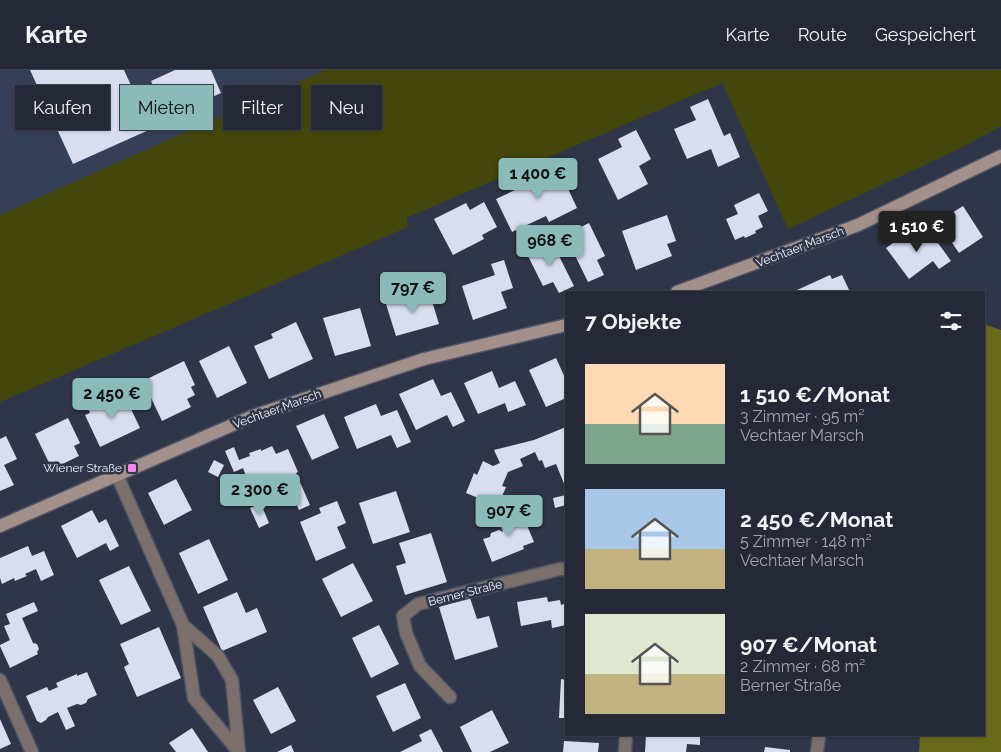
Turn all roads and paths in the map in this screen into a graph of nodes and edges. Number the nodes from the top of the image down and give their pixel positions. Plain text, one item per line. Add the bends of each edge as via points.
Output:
1 (1001, 156) edge
2 (680, 291) edge
3 (565, 325) edge
4 (117, 475) junction
5 (0, 526) edge
6 (565, 568) edge
7 (184, 624) junction
8 (0, 680) edge
9 (450, 697) dead end
10 (626, 736) edge
11 (819, 736) edge
12 (32, 752) edge
13 (239, 752) edge
14 (624, 752) edge
15 (818, 752) edge

1 - 2 street, Vechtaer Marsch via 858,225
3 - 4 street, Vechtaer Marsch via 424,359 298,400
4 - 5 street, Vechtaer Marsch
4 - 7 street
6 - 9 street, Berner Straße via 418,604 403,616 406,633 420,666
7 - 13 street via 194,698
7 - 13 street via 218,656 232,680
8 - 12 street
10 - 14 street
11 - 15 street

